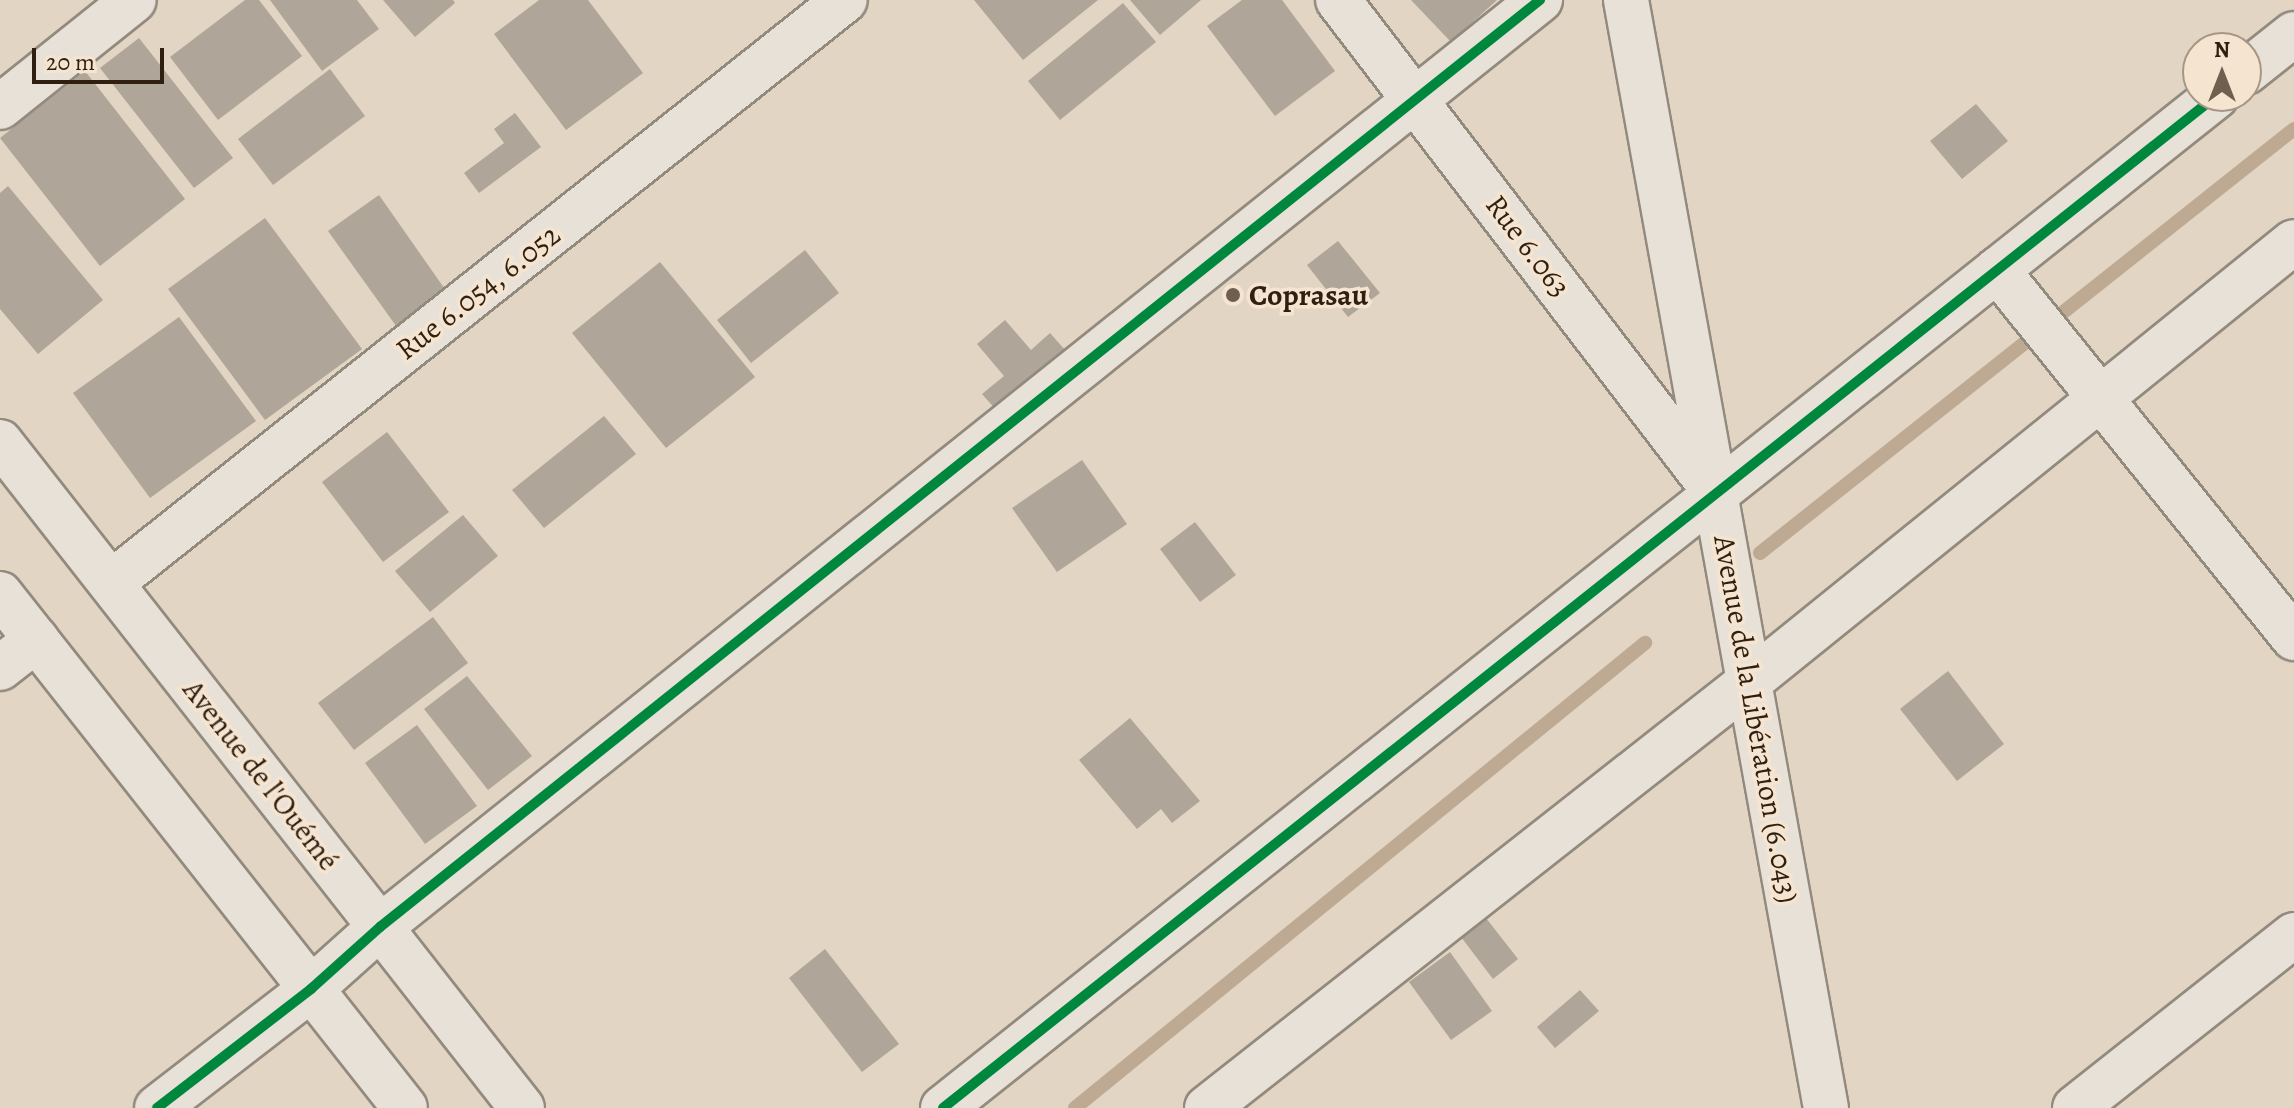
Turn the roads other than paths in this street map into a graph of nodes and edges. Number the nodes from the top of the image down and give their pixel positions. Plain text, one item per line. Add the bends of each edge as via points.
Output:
1 (134, 0) edge
2 (845, 0) edge
3 (1338, 0) edge
4 (1540, 0) edge
5 (1626, 0) edge
6 (2294, 34) edge
7 (2262, 59) edge
8 (1417, 101) junction
9 (0, 107) edge
10 (2196, 112) edge
11 (2294, 242) edge
12 (1997, 270) junction
13 (2100, 397) junction
14 (0, 442) edge
15 (1716, 493) junction
16 (111, 583) junction
17 (0, 594) edge
18 (2294, 638) edge
19 (36, 640) junction
20 (0, 668) edge
21 (1749, 682) junction
22 (380, 927) junction
23 (2294, 935) edge
24 (311, 989) junction
25 (157, 1108) edge
26 (405, 1108) edge
27 (522, 1108) edge
28 (943, 1108) edge
29 (1207, 1108) edge
30 (1826, 1108) edge
31 (2075, 1108) edge

1 - 9 street
2 - 16 street, Rue 6.054, 6.052
3 - 8 street, Rue 6.063
4 - 8 street
5 - 15 street, Avenue de la Libération (6.043)
6 - 7 street
8 - 15 street, Rue 6.063
8 - 22 street
10 - 12 street
11 - 13 street
12 - 13 street
12 - 15 street
13 - 18 street
13 - 21 street
14 - 16 street, Avenue de l'Ouémé
15 - 21 street, Avenue de la Libération (6.043)
15 - 28 street
16 - 22 street, Avenue de l'Ouémé
17 - 19 street
19 - 20 street
19 - 24 street
21 - 29 street
21 - 30 street, Avenue de la Libération (6.043)
22 - 24 street
22 - 27 street, Avenue de l'Ouémé
23 - 31 street
24 - 25 street
24 - 26 street

